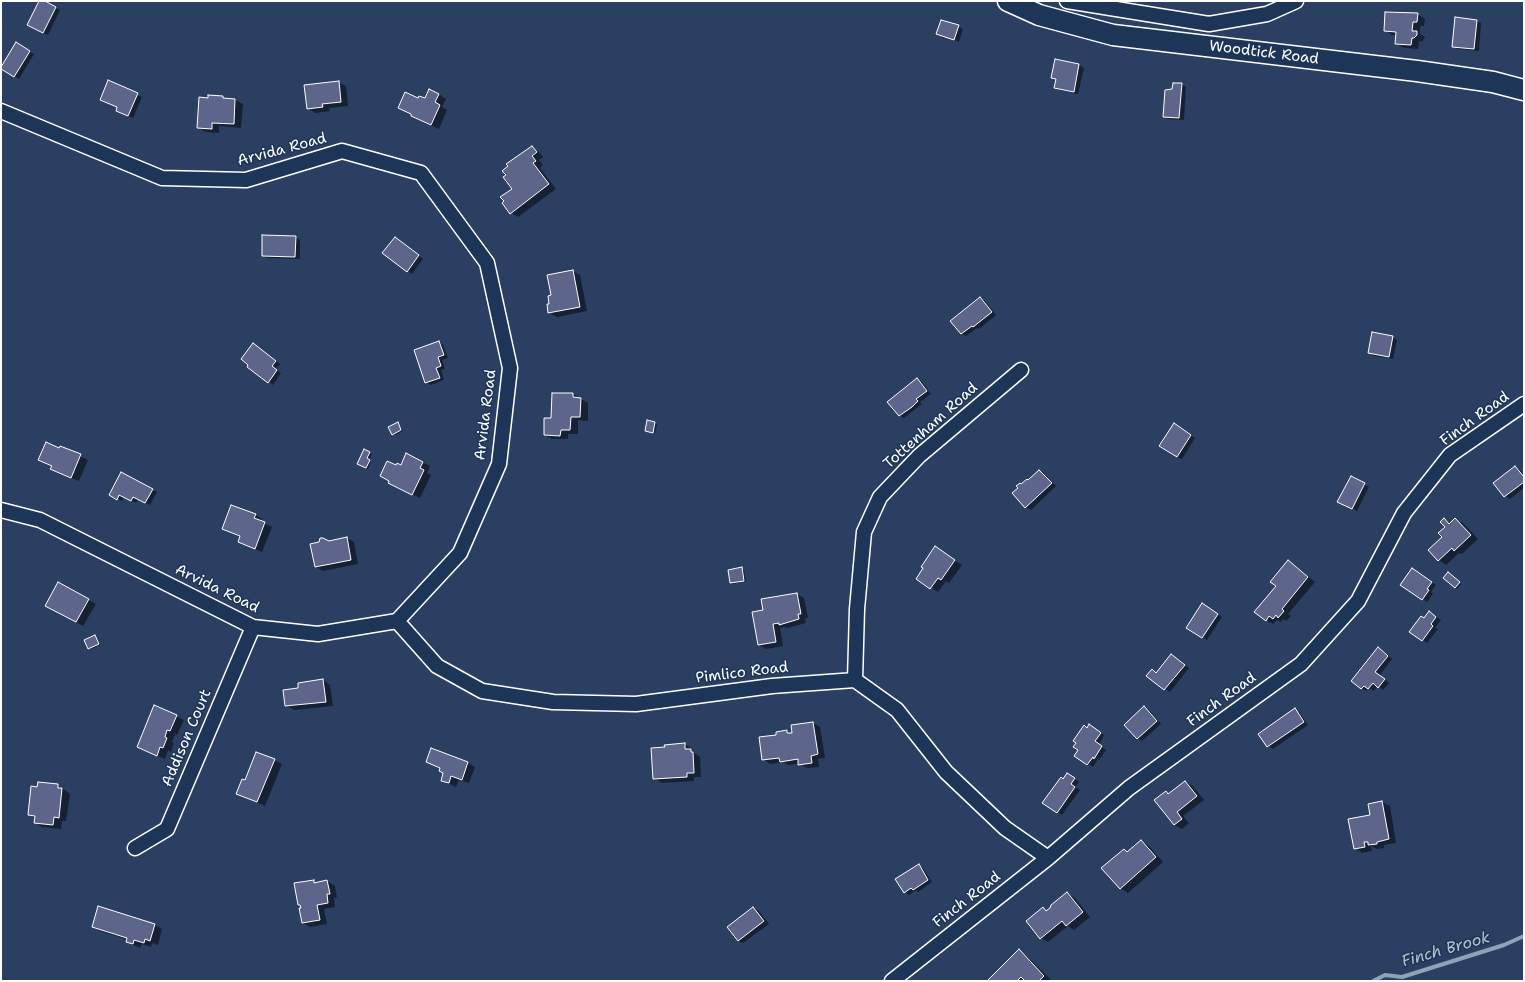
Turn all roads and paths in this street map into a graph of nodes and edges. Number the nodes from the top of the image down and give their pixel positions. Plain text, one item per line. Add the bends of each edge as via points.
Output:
1 (1008, 1) edge
2 (1067, 1) edge
3 (1296, 1) edge
4 (1524, 90) edge
5 (1, 111) edge
6 (1021, 370) dead end
7 (1524, 404) edge
8 (1, 510) edge
9 (397, 621) junction
10 (253, 627) junction
11 (855, 680) junction
12 (135, 848) dead end
13 (1048, 858) junction
14 (892, 981) edge

1 - 4 main road, Woodtick Road via 1039,14 1113,35 1417,71 1492,82
2 - 3 street via 1209,24 1267,14
5 - 9 street, Arvida Road via 162,178 246,180 342,151 421,173 487,263 510,368 499,464 460,553
6 - 11 street, Tottenham Road via 919,456 880,497 864,532 857,609
7 - 13 street, Finch Road via 1450,455 1404,513 1358,600 1301,664 1129,788
8 - 10 street, Arvida Road via 40,520
9 - 10 street, Arvida Road via 318,634
9 - 11 street, Pimlico Road via 437,666 482,691 554,702 636,704 772,686
10 - 12 street, Addison Court via 167,829
11 - 13 street via 897,710 946,772 1005,828
13 - 14 street, Finch Road

